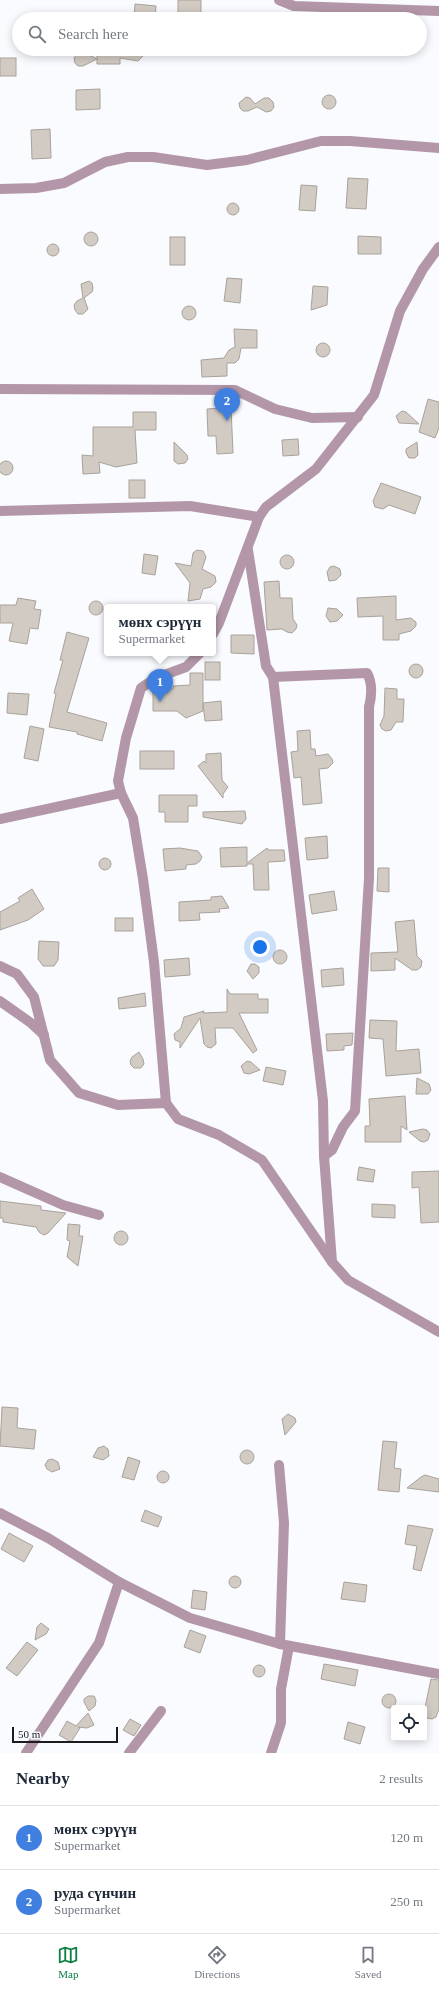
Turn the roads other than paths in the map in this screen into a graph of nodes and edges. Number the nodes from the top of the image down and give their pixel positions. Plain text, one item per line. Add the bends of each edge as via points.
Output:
1 (279, 0) edge
2 (324, 4) edge
3 (439, 11) edge
4 (439, 148) edge
5 (0, 189) edge
6 (439, 247) edge
7 (0, 388) edge
8 (358, 417) junction
9 (0, 512) edge
10 (259, 517) junction
11 (248, 550) junction
12 (216, 627) edge
13 (197, 656) edge
14 (273, 677) junction
15 (121, 793) junction
16 (0, 819) edge
17 (0, 966) edge
18 (0, 1000) edge
19 (50, 1060) junction
20 (166, 1103) junction
21 (324, 1156) junction
22 (0, 1177) edge
23 (99, 1215) dead end
24 (332, 1262) junction
25 (439, 1332) edge
26 (279, 1465) dead end
27 (0, 1513) edge
28 (119, 1582) junction
29 (285, 1645) junction
30 (439, 1674) edge
31 (161, 1711) dead end
32 (26, 1753) edge
33 (129, 1753) edge
34 (271, 1753) edge

1 - 2 street via 294,6
2 - 3 street
4 - 5 street via 322,141 247,160 208,165 153,157 128,157 105,162 64,183 36,188
6 - 8 street via 423,269 400,311 374,395
7 - 8 street via 235,390 275,409 312,418
8 - 10 street via 316,469 266,507
9 - 10 street via 190,506
10 - 11 street
11 - 12 street
11 - 14 street via 266,666
13 - 15 street via 186,666 156,678 141,688 126,738 118,781
14 - 21 street via 323,1101
14 - 21 street via 367,673 371,679 369,878 355,1111 332,1150
15 - 16 street
15 - 20 street via 133,818 143,879 154,962
17 - 19 street via 17,974 34,997
18 - 19 street via 43,1034
19 - 20 street via 79,1093 118,1105
20 - 24 street via 178,1119 219,1135 262,1160
21 - 24 street
22 - 23 street via 63,1205
24 - 25 street via 348,1280
26 - 29 street via 284,1523
27 - 28 street via 48,1538
28 - 29 street via 190,1618
28 - 32 street via 99,1643
29 - 30 street
29 - 34 street via 281,1723
31 - 33 street

